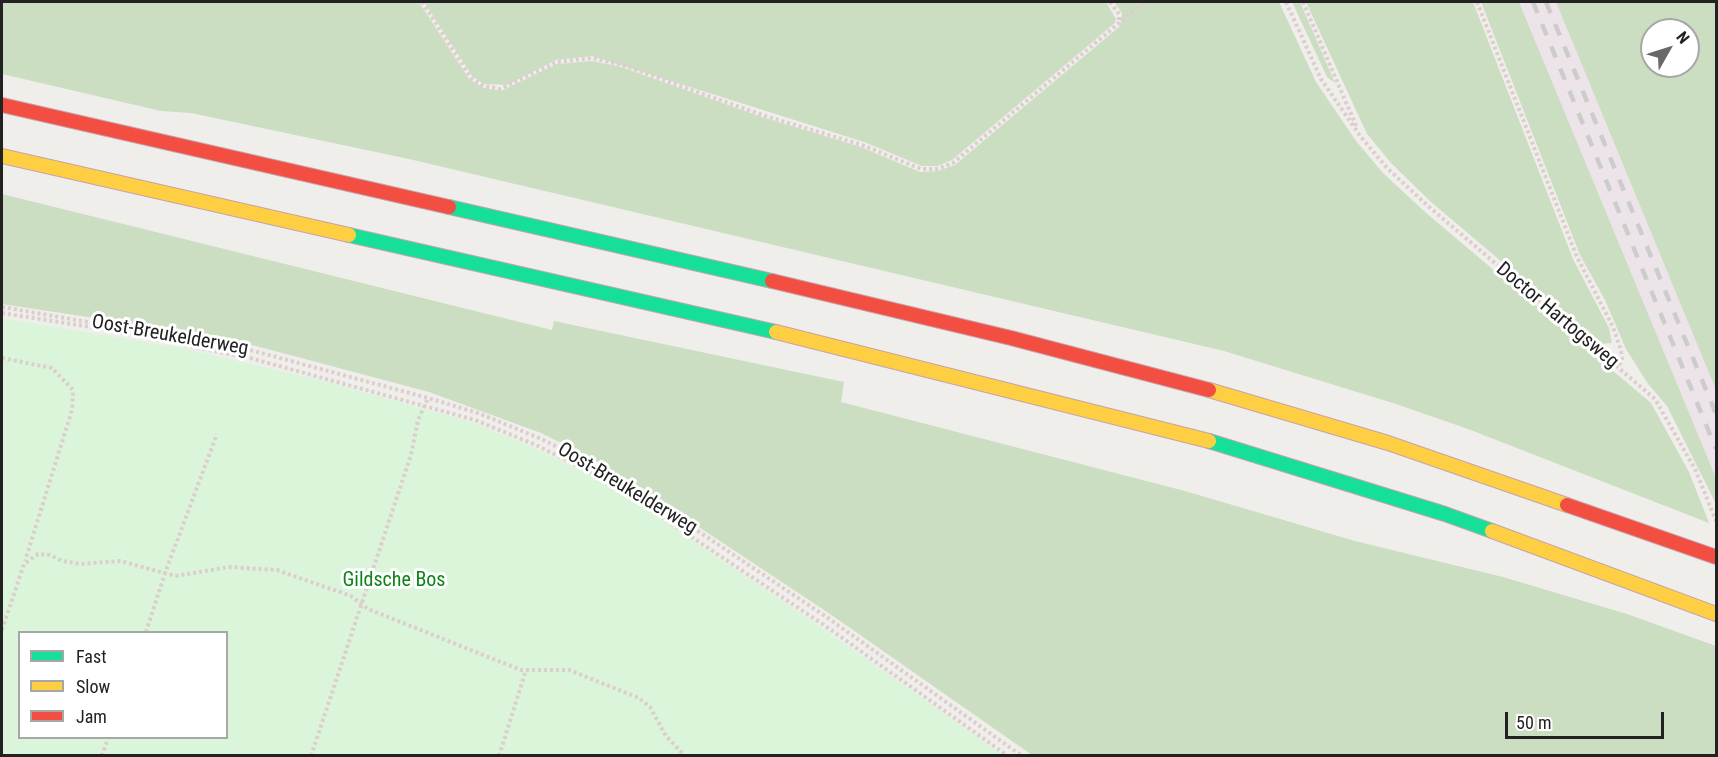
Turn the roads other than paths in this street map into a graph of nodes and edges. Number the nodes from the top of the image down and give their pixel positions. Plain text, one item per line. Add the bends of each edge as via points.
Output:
1 (2, 105) edge
2 (2, 156) edge
3 (1716, 556) edge
4 (1716, 615) edge

1 - 3 highway via 846,298 1177,381 1388,443
2 - 4 highway via 823,343 1177,432 1445,514

